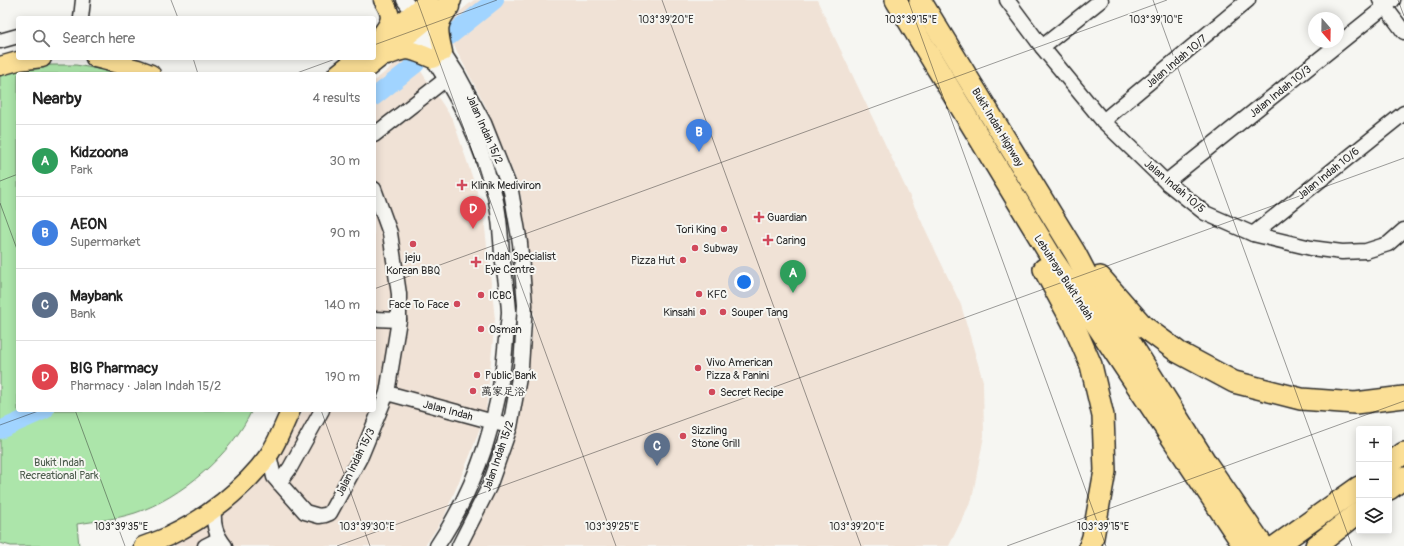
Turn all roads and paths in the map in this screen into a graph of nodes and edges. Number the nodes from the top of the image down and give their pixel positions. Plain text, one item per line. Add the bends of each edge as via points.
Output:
1 (83, 0) edge
2 (383, 0) edge
3 (387, 0) edge
4 (429, 0) edge
5 (452, 0) edge
6 (456, 0) edge
7 (896, 0) edge
8 (920, 0) edge
9 (1007, 0) edge
10 (1100, 0) edge
11 (1248, 0) edge
12 (1386, 2) edge
13 (82, 16) edge
14 (412, 17) edge
15 (1404, 32) edge
16 (16, 37) edge
17 (0, 41) edge
18 (376, 47) edge
19 (1042, 47) junction
20 (376, 48) edge
21 (376, 49) edge
22 (438, 55) junction
23 (18, 60) edge
24 (107, 60) edge
25 (354, 60) edge
26 (368, 60) edge
27 (0, 66) edge
28 (146, 72) edge
29 (340, 72) edge
30 (361, 72) edge
31 (446, 79) junction
32 (1404, 113) edge
33 (1103, 121) junction
34 (376, 133) edge
35 (1166, 182) junction
36 (376, 194) edge
37 (1404, 230) edge
38 (1253, 234) junction
39 (1075, 254) junction
40 (376, 319) edge
41 (399, 320) junction
42 (387, 393) junction
43 (1404, 397) edge
44 (290, 412) edge
45 (321, 412) edge
46 (492, 422) junction
47 (510, 426) junction
48 (1404, 453) edge
49 (269, 455) junction
50 (1392, 462) edge
51 (254, 473) junction
52 (1404, 478) edge
53 (277, 480) junction
54 (1392, 487) edge
55 (1356, 489) edge
56 (214, 509) junction
57 (1229, 510) junction
58 (1356, 514) edge
59 (189, 525) junction
60 (222, 542) edge
61 (143, 546) edge
62 (205, 546) edge
63 (437, 546) edge
64 (459, 546) edge
65 (1090, 546) edge
66 (1244, 546) edge
67 (1263, 546) edge
68 (1276, 546) edge
69 (1316, 546) edge

1 - 13 street
2 - 18 main road via 389,11 390,22
3 - 14 street, Jalan Indah 15/2
4 - 14 main road
5 - 14 main road
6 - 22 main road via 440,22
7 - 57 highway, Lebuhraya Bukit Indah via 1052,258
7 - 65 highway via 905,27 949,109 1045,271 1072,321 1091,365 1102,416 1105,471
8 - 39 highway, Bukit Indah Highway
9 - 19 street, Jalan Indah 10/5
10 - 19 street
11 - 33 street, Jalan Indah 10/7
12 - 15 street
12 - 35 street, Jalan Indah 10/3
14 - 20 main road
14 - 22 street, Jalan Indah 15/2
16 - 17 street
19 - 33 street, Jalan Indah 10/5
21 - 22 main road via 411,49
22 - 31 street, Jalan Indah 15/2
22 - 47 street, Jalan Indah 15/2 via 458,74 481,117 511,191 520,243 525,305 521,367
23 - 27 main road
24 - 28 main road
25 - 29 main road
26 - 30 main road
31 - 34 street
31 - 46 street, Jalan Indah 15/2 via 476,140 497,206 508,311 504,368
32 - 38 street, Jalan Indah 10/6
33 - 35 street, Jalan Indah 10/5
35 - 38 street, Jalan Indah 10/5 via 1205,213
36 - 41 street, Jalan Indah 15/3 via 390,232 399,294
37 - 38 street, Jalan Indah 10/5 via 1388,244 1366,251 1342,252 1311,248
39 - 43 highway via 1107,284 1151,333 1178,352 1234,382 1301,399 1355,403
39 - 57 highway, Lebuhraya Bukit Indah via 1086,276 1206,463
40 - 41 street
41 - 42 street, Jalan Indah 15/3
42 - 46 street, Jalan Indah
42 - 53 street, Jalan Indah 15/3 via 361,456 330,513 319,516 305,512
44 - 49 main road
45 - 53 street via 290,468
46 - 47 street, Jalan Indah
46 - 63 street, Jalan Indah 15/2 via 469,489
47 - 64 street, Jalan Indah 15/2 via 490,487
48 - 50 highway
49 - 51 main road
49 - 53 street
51 - 53 street
51 - 56 main road
52 - 54 highway
55 - 68 highway
56 - 59 main road
56 - 60 street via 214,526
57 - 66 highway, Lebuhraya Bukit Indah
57 - 67 highway, Lebuhraya Bukit Indah
58 - 69 highway
59 - 60 street via 203,528
59 - 61 main road
60 - 62 street

